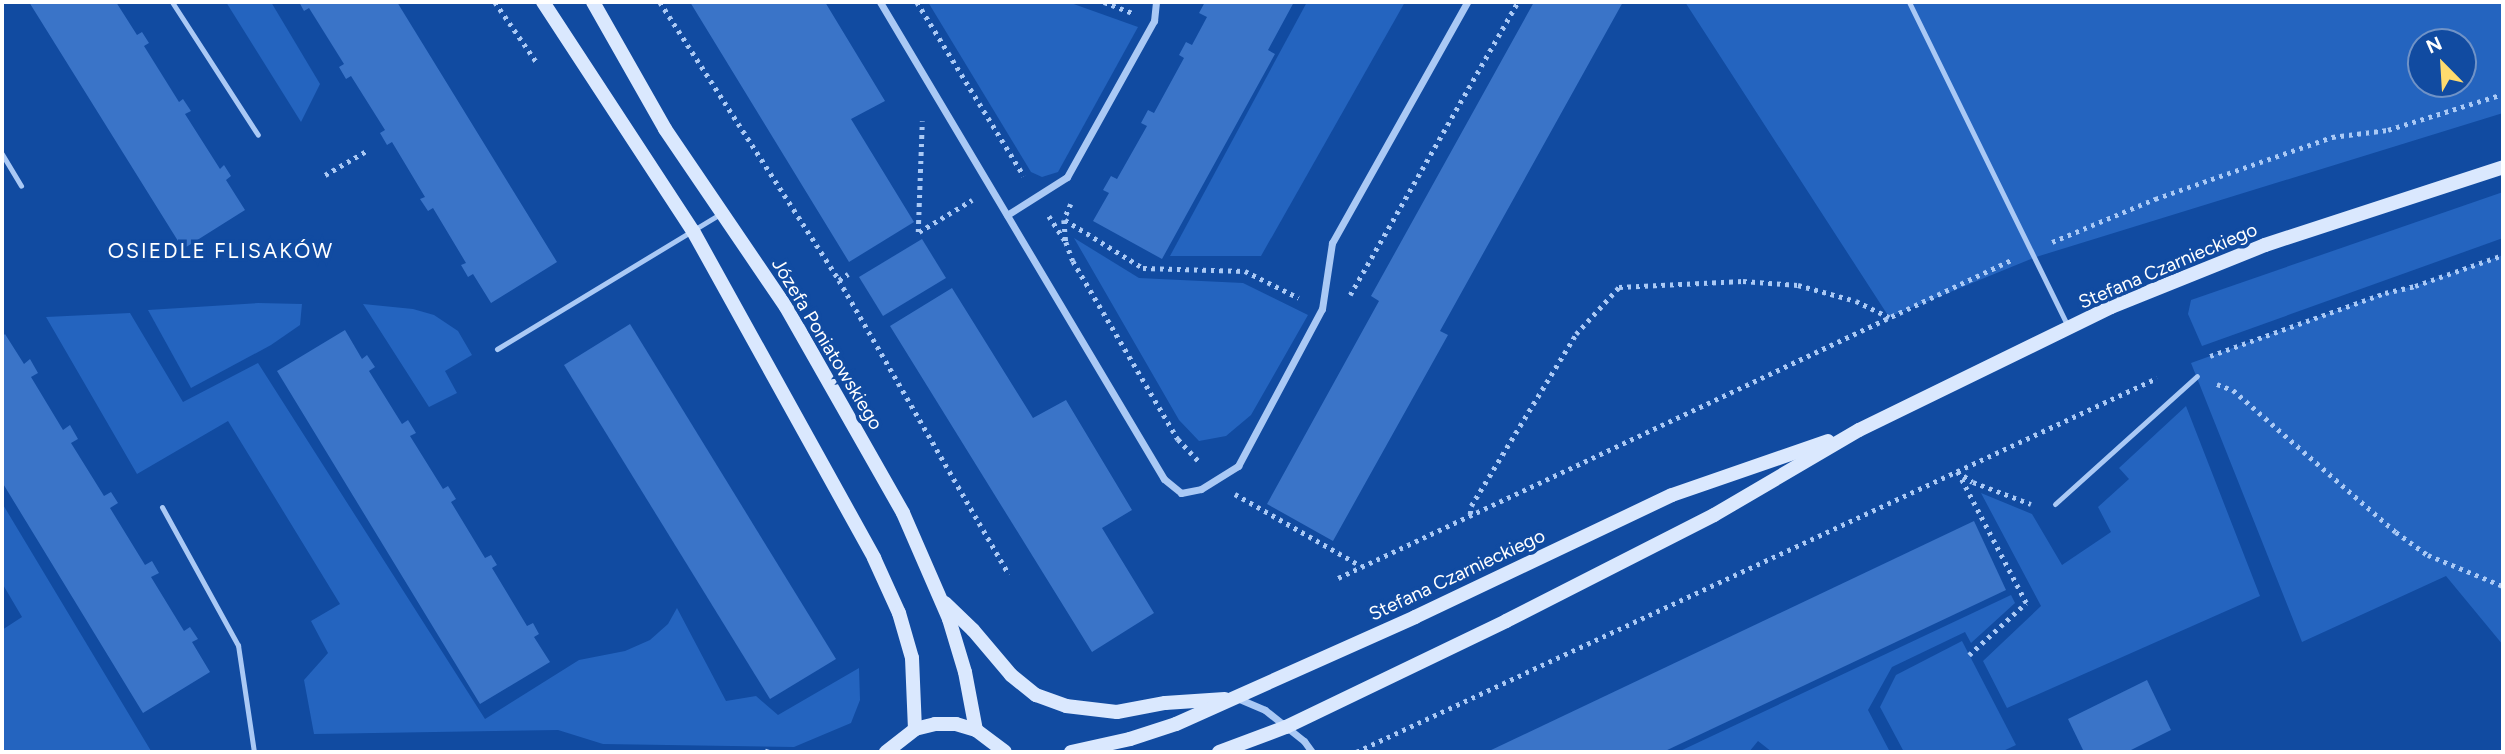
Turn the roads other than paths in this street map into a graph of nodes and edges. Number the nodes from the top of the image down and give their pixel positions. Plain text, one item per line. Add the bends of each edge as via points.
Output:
1 (172, 2) edge
2 (543, 2) edge
3 (593, 2) edge
4 (880, 2) edge
5 (1156, 2) edge
6 (1467, 2) edge
7 (1909, 2) edge
8 (258, 135) dead end
9 (2, 154) edge
10 (2503, 167) edge
11 (21, 186) dead end
12 (720, 214) junction
13 (1007, 215) junction
14 (693, 231) junction
15 (2069, 328) junction
16 (497, 349) dead end
17 (2197, 376) road end
18 (1859, 430) junction
19 (2055, 504) road end
20 (162, 508) dead end
21 (941, 599) junction
22 (1237, 698) junction
23 (1286, 727) junction
24 (915, 729) junction
25 (976, 730) junction
26 (254, 752) edge
27 (886, 752) edge
28 (1005, 752) edge
29 (1071, 752) edge
30 (1219, 752) edge
31 (1311, 752) edge

1 - 8 lane
2 - 14 street
3 - 12 street, Józefa Poniatowskiego via 665,129
4 - 13 street
5 - 13 street via 1154,21 1068,177
6 - 13 street via 1332,243 1322,309 1238,466 1201,489 1181,492 1164,480
7 - 15 lane
9 - 11 lane
10 - 15 street, Stefana Czarnieckiego via 2265,245
12 - 14 lane
12 - 21 street, Józefa Poniatowskiego via 786,307 854,424 919,544
14 - 16 lane
14 - 24 street via 888,586 912,657
15 - 18 street, Stefana Czarnieckiego
17 - 19 lane
18 - 22 street, Stefana Czarnieckiego via 1672,495
18 - 23 street, Stefana Czarnieckiego via 1714,515
20 - 26 lane via 238,645
21 - 22 street via 1011,675 1037,695 1066,706 1117,712
21 - 25 street, Józefa Poniatowskiego via 965,672
22 - 23 street via 1265,710
22 - 29 street, Stefana Czarnieckiego via 1130,739
23 - 30 street, Stefana Czarnieckiego
23 - 31 street
24 - 25 street via 956,724
24 - 27 street
25 - 28 street

